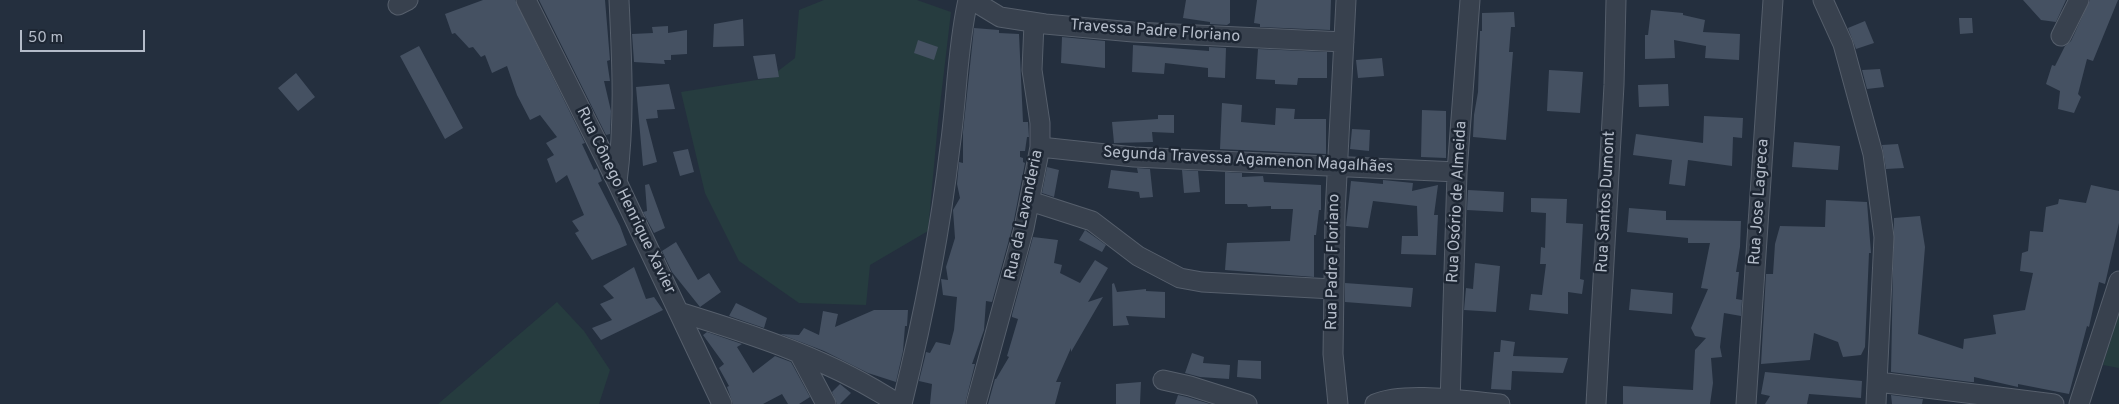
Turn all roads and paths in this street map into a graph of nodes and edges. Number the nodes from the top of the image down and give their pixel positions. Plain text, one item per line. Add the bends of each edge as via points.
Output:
1 (526, 0) edge
2 (619, 0) edge
3 (968, 0) edge
4 (972, 0) edge
5 (1346, 0) edge
6 (1470, 0) edge
7 (1616, 0) edge
8 (1773, 0) edge
9 (1823, 0) edge
10 (2079, 0) edge
11 (1034, 23) junction
12 (2060, 36) dead end
13 (1344, 42) junction
14 (1040, 147) junction
15 (1337, 167) junction
16 (1457, 172) junction
17 (617, 182) junction
18 (1030, 201) junction
19 (2119, 283) edge
20 (1333, 289) junction
21 (679, 312) junction
22 (800, 355) junction
23 (1163, 380) dead end
24 (1878, 382) junction
25 (1450, 402) edge
26 (722, 404) edge
27 (826, 404) edge
28 (898, 404) edge
29 (902, 404) edge
30 (976, 404) edge
31 (1247, 404) edge
32 (1338, 404) edge
33 (1375, 404) edge
34 (1500, 404) edge
35 (1596, 404) edge
36 (1746, 404) edge
37 (1876, 404) edge
38 (2054, 404) edge
39 (2079, 404) edge

1 - 17 street, Rua Cônego Henrique Xavier
2 - 17 street via 624,83
3 - 29 street via 940,226 930,286
4 - 11 street, Travessa Padre Floriano via 1000,17
5 - 13 street, Rua Padre Floriano
6 - 16 street, Rua Osório de Almeida
7 - 35 street, Rua Santos Dumont
8 - 36 street, Rua Jose Lagreca
9 - 24 street via 1843,44 1874,164 1884,236
10 - 12 street
11 - 13 street, Travessa Padre Floriano via 1133,32
11 - 14 street, Rua da Lavanderia via 1032,70
13 - 15 street, Rua Padre Floriano
14 - 15 street, Segunda Travessa Agamenon Magalhães via 1134,157
14 - 18 street, Rua da Lavanderia
15 - 16 street, Segunda Travessa Agamenon Magalhães
15 - 20 street, Rua Padre Floriano
16 - 25 street, Rua Osório de Almeida
17 - 21 street, Rua Cônego Henrique Xavier
18 - 20 street via 1092,221 1138,256 1180,278
18 - 30 street, Rua da Lavanderia
19 - 39 street
20 - 32 street, Rua Padre Floriano via 1332,354
21 - 22 street via 732,328
21 - 26 street, Rua Cônego Henrique Xavier
22 - 27 street
22 - 28 street via 831,366
23 - 31 street
24 - 37 street
24 - 38 street
25 - 33 street via 1403,398
25 - 34 street

